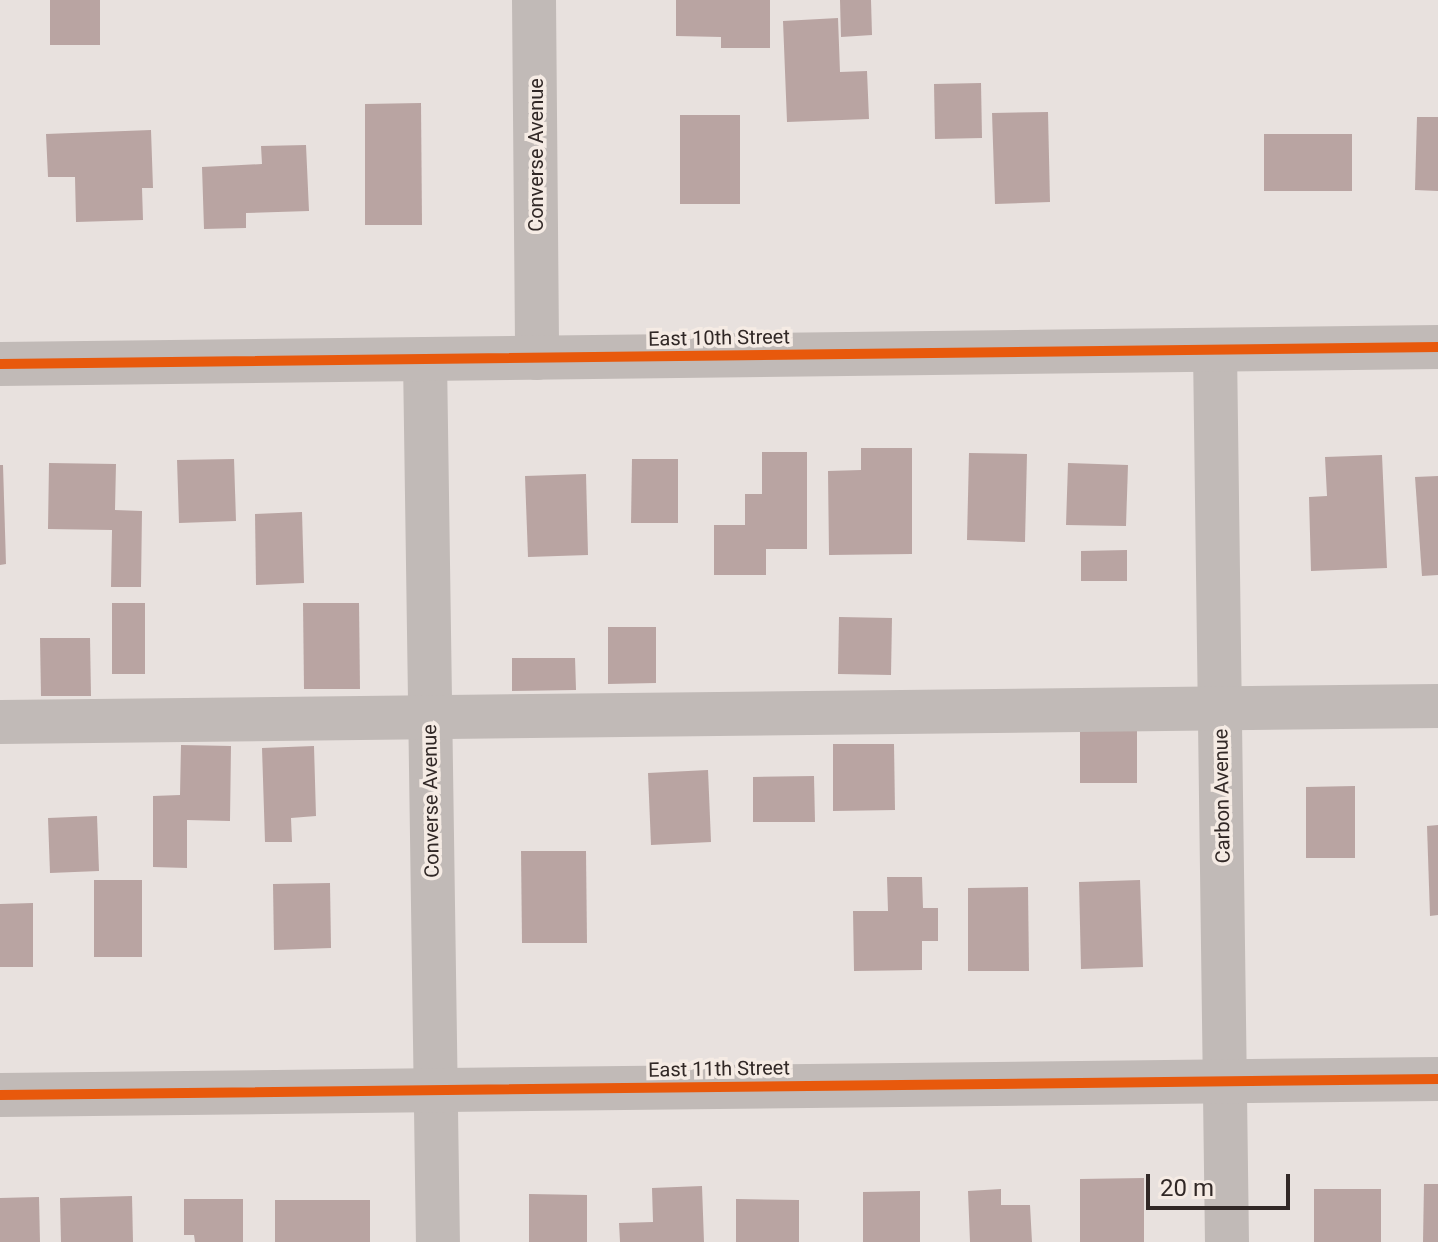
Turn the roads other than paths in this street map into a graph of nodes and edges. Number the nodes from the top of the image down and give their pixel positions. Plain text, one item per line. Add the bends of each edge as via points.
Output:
1 (534, 0) edge
2 (1438, 347) edge
3 (1215, 350) junction
4 (537, 358) junction
5 (425, 359) junction
6 (0, 364) edge
7 (1438, 706) edge
8 (1221, 708) junction
9 (430, 717) junction
10 (0, 722) edge
11 (1438, 1079) edge
12 (1225, 1082) junction
13 (436, 1090) junction
14 (0, 1095) edge
15 (438, 1242) edge
16 (1227, 1242) edge

1 - 4 street, Converse Avenue
2 - 3 street, East 10th Street
3 - 4 street, East 10th Street
3 - 8 street, Carbon Avenue
4 - 5 street, East 10th Street
5 - 6 street, East 10th Street
5 - 9 street, Converse Avenue
7 - 8 street
8 - 9 street
8 - 12 street, Carbon Avenue
9 - 10 street
9 - 13 street, Converse Avenue
11 - 12 street, East 11th Street
12 - 13 street, East 11th Street
12 - 16 street, Carbon Avenue
13 - 14 street, East 11th Street
13 - 15 street, Converse Avenue

